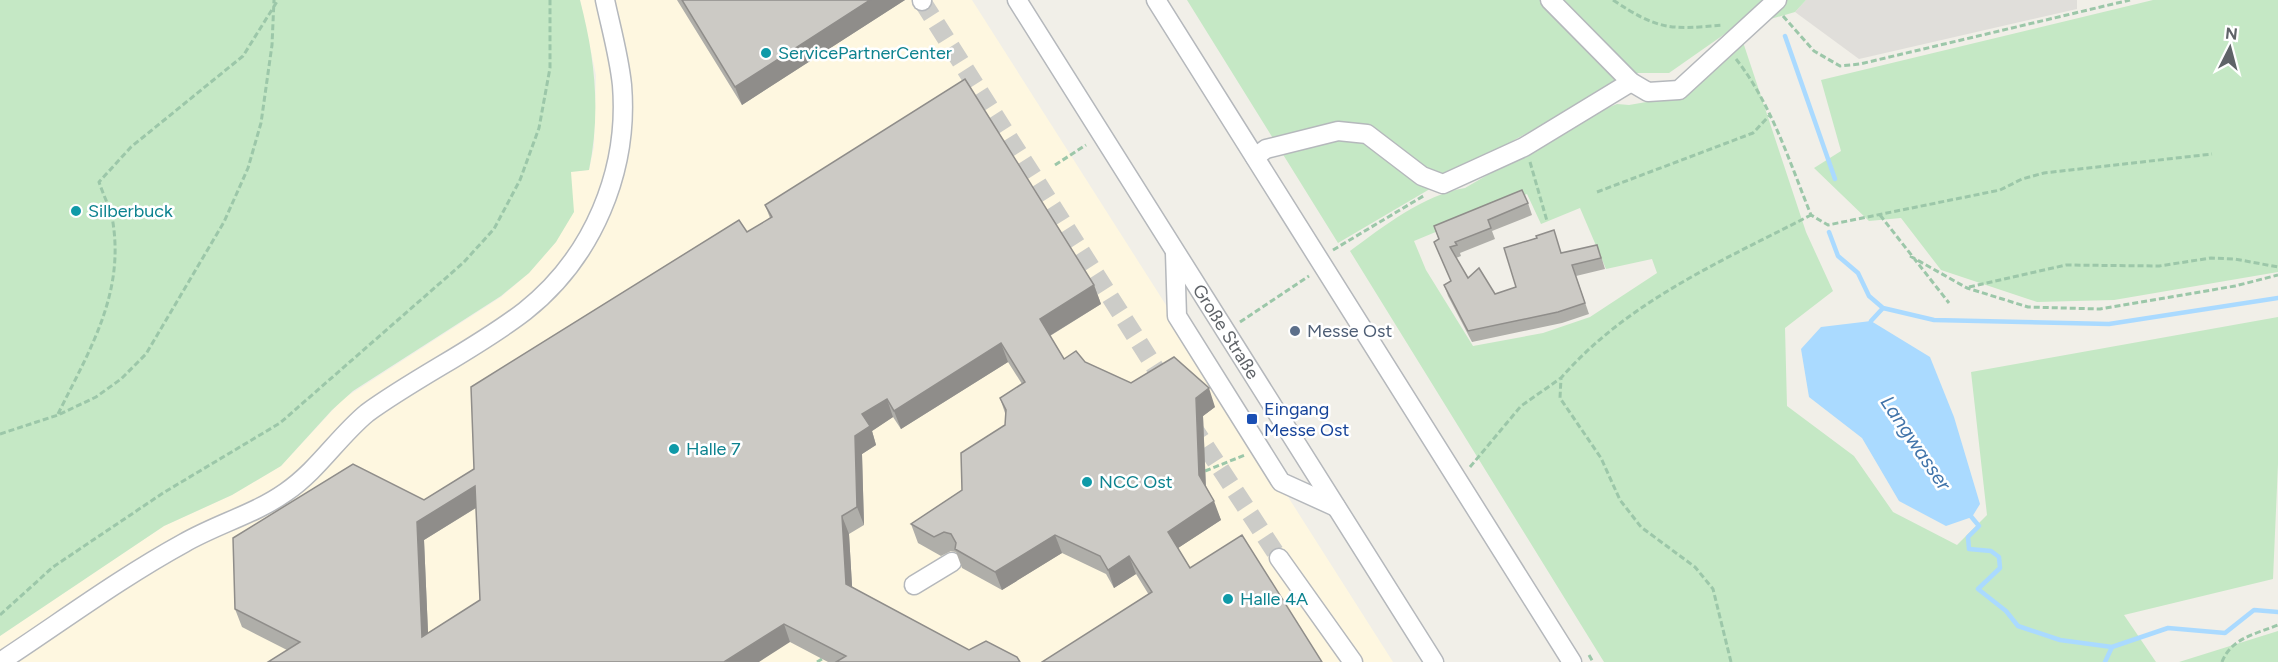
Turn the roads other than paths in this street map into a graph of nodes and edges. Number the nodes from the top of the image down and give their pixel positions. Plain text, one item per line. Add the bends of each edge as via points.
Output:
1 (605, 0) edge
2 (1017, 0) edge
3 (1156, 0) edge
4 (1550, 0) edge
5 (1777, 0) edge
6 (1631, 82) junction
7 (1255, 157) junction
8 (1175, 251) junction
9 (1336, 507) junction
10 (1279, 558) tunnel mouth
11 (952, 562) dead end
12 (914, 585) dead end
13 (0, 662) edge
14 (1353, 662) edge
15 (1434, 662) edge
16 (1572, 662) edge

1 - 13 lane via 622,84 623,126 615,169 603,208 584,245 546,291 498,329 367,413 311,472 285,493 184,543
2 - 8 lane, Große Straße
3 - 7 lane
4 - 6 lane
5 - 6 lane via 1679,90 1648,92
6 - 7 lane via 1524,147 1443,184 1422,176 1367,134 1338,130 1266,149
7 - 16 lane
8 - 9 lane, Große Straße
8 - 9 lane via 1177,316 1281,482
9 - 15 lane, Große Straße
10 - 14 lane
11 - 12 lane

